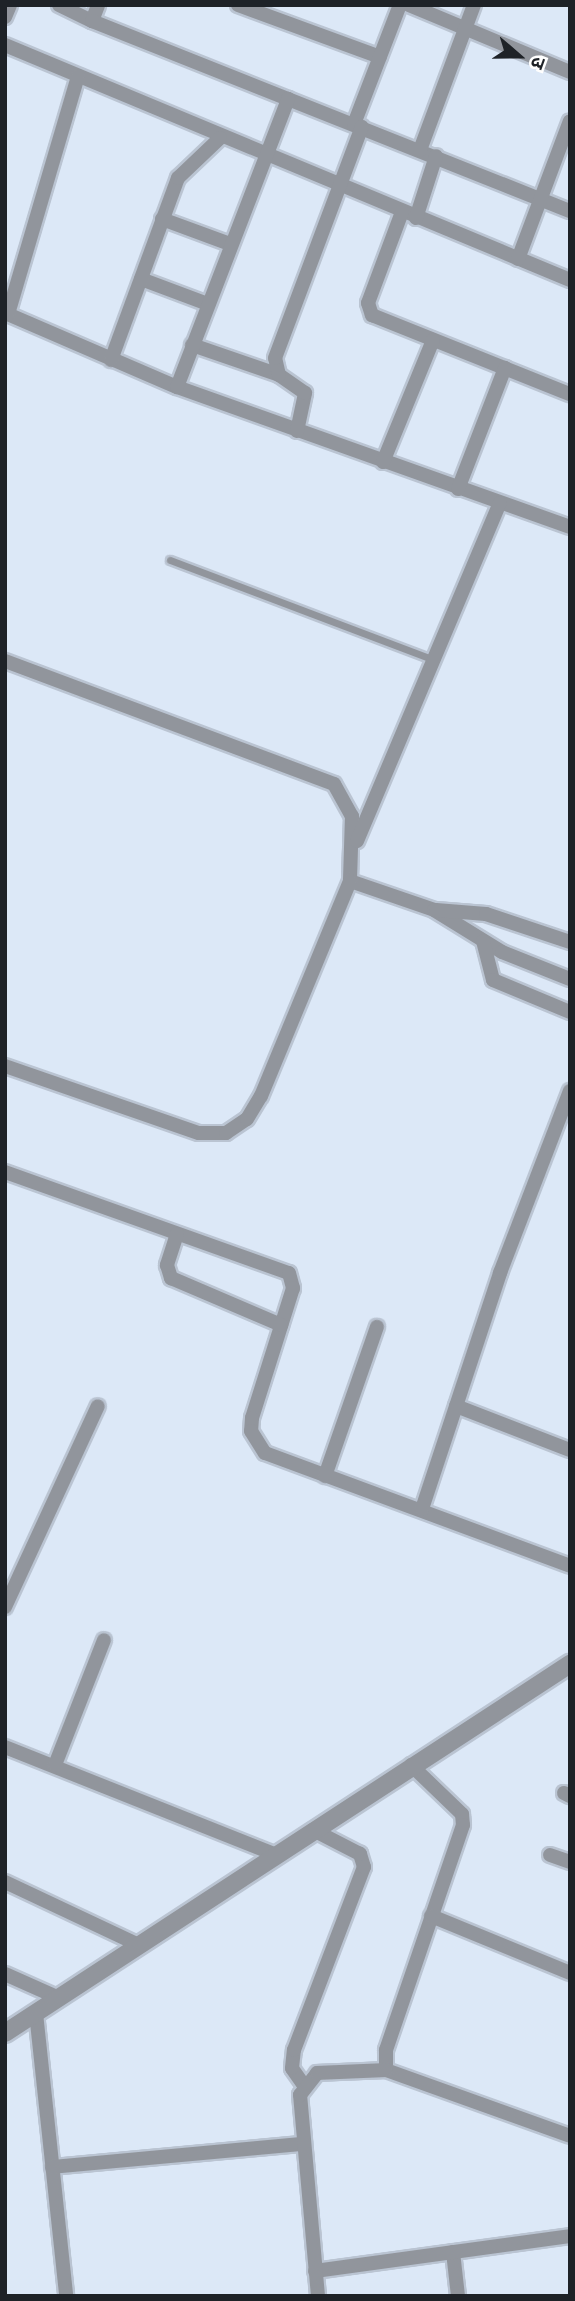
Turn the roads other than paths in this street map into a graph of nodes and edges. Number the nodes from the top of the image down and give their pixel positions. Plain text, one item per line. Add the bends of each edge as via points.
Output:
1 (10, 5) edge
2 (59, 5) edge
3 (98, 5) edge
4 (238, 5) edge
5 (400, 5) edge
6 (409, 5) edge
7 (474, 5) edge
8 (5, 17) edge
9 (92, 21) junction
10 (465, 29) junction
11 (5, 45) edge
12 (380, 57) junction
13 (570, 72) edge
14 (78, 76) junction
15 (288, 99) junction
16 (570, 121) edge
17 (358, 125) junction
18 (220, 138) junction
19 (419, 150) junction
20 (263, 156) junction
21 (436, 156) junction
22 (338, 187) junction
23 (541, 199) junction
24 (570, 211) edge
25 (409, 215) junction
26 (162, 219) junction
27 (230, 244) junction
28 (518, 259) junction
29 (141, 279) junction
30 (570, 280) edge
31 (208, 304) junction
32 (7, 313) edge
33 (433, 340) junction
34 (192, 345) junction
35 (111, 360) junction
36 (505, 369) junction
37 (279, 375) junction
38 (177, 387) junction
39 (570, 394) edge
40 (297, 431) junction
41 (383, 462) junction
42 (458, 489) junction
43 (500, 503) junction
44 (570, 527) edge
45 (170, 560) dead end
46 (5, 661) edge
47 (435, 661) junction
48 (356, 843) junction
49 (350, 881) junction
50 (434, 910) junction
51 (483, 941) junction
52 (570, 942) edge
53 (570, 979) edge
54 (570, 1012) edge
55 (5, 1066) edge
56 (570, 1091) edge
57 (5, 1172) edge
58 (177, 1234) junction
59 (281, 1325) junction
60 (377, 1327) dead end
61 (97, 1406) dead end
62 (456, 1406) junction
63 (570, 1450) edge
64 (325, 1476) junction
65 (422, 1509) junction
66 (570, 1566) edge
67 (5, 1607) edge
68 (104, 1640) dead end
69 (570, 1664) edge
70 (5, 1747) edge
71 (55, 1765) junction
72 (411, 1765) junction
73 (313, 1830) junction
74 (276, 1855) junction
75 (550, 1855) dead end
76 (570, 1862) edge
77 (5, 1881) edge
78 (431, 1916) junction
79 (139, 1945) junction
80 (570, 1973) edge
81 (5, 1974) edge
82 (59, 1998) junction
83 (36, 2013) junction
84 (5, 2033) edge
85 (386, 2070) junction
86 (303, 2084) junction
87 (570, 2136) edge
88 (302, 2144) junction
89 (52, 2167) junction
90 (570, 2236) edge
91 (453, 2252) junction
92 (315, 2271) junction
93 (66, 2296) edge
94 (318, 2296) edge
95 (458, 2296) edge

1 - 8 street
2 - 9 street
3 - 9 street
4 - 12 street
5 - 12 street
6 - 10 street
7 - 10 street
9 - 15 street
10 - 13 street
10 - 19 street
11 - 14 street
12 - 17 street
14 - 18 street
14 - 32 street
15 - 17 street
15 - 20 street
16 - 23 street
17 - 19 street
17 - 22 street
18 - 20 street
18 - 26 street via 178,178
19 - 21 street
20 - 22 street
20 - 27 street
21 - 23 street
21 - 25 street
22 - 25 street
22 - 37 street via 277,349
23 - 24 street
23 - 28 street
25 - 28 street
25 - 33 street via 368,310
26 - 27 street
26 - 29 street
27 - 31 street
28 - 30 street
29 - 31 street
29 - 35 street
31 - 34 street
32 - 35 street
33 - 36 street
33 - 41 street
34 - 37 street
34 - 38 street
35 - 38 street
36 - 39 street
36 - 42 street
37 - 40 street via 305,393
38 - 40 street
40 - 41 street
41 - 42 street
42 - 43 street
43 - 44 street
43 - 47 street
45 - 47 lane
46 - 48 street via 316,774 345,799
47 - 48 street
48 - 49 street
49 - 50 street
49 - 55 street via 261,1096 247,1119 226,1133 199,1133
50 - 51 street
50 - 52 street via 486,914
51 - 53 street
51 - 54 street via 493,980
56 - 62 street
57 - 58 street
58 - 59 street via 167,1265 171,1278
58 - 59 street via 289,1273 293,1288
59 - 64 street via 251,1432 265,1453
60 - 64 street
61 - 67 street
62 - 63 street
62 - 65 street
64 - 65 street
65 - 66 street
68 - 71 street
69 - 72 street
70 - 71 street
71 - 74 street
72 - 73 street
72 - 78 street via 461,1814 463,1825
73 - 74 street
73 - 86 street via 360,1854 363,1867 294,2050 292,2068
74 - 79 street
75 - 76 street
77 - 79 street
78 - 80 street
78 - 85 street via 386,2050
79 - 82 street
81 - 82 street
82 - 83 street
83 - 84 street
83 - 89 street
85 - 86 street via 331,2070
85 - 87 street
86 - 88 street
88 - 89 street
88 - 92 street
89 - 93 street
90 - 91 street
91 - 92 street
91 - 95 street
92 - 94 street

